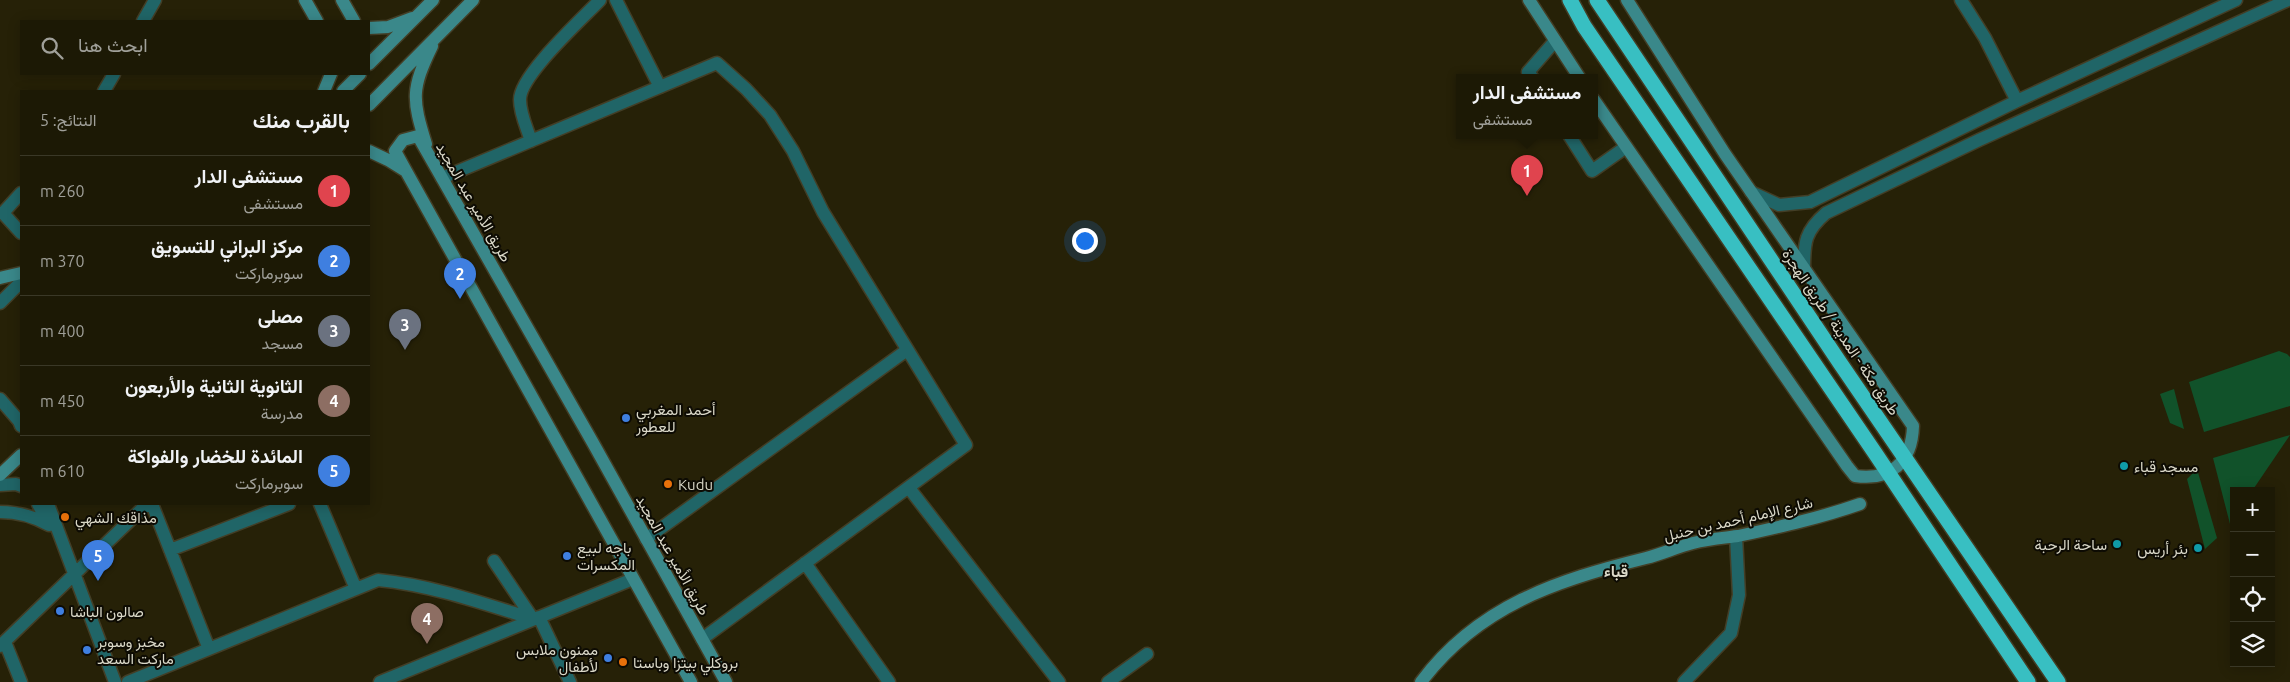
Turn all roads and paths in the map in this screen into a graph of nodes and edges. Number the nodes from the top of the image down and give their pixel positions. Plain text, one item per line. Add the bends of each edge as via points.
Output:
1 (155, 0) edge
2 (305, 0) edge
3 (342, 0) edge
4 (433, 0) edge
5 (473, 0) edge
6 (600, 0) edge
7 (616, 0) edge
8 (1530, 0) edge
9 (1570, 0) edge
10 (1597, 0) edge
11 (1627, 0) edge
12 (1962, 0) edge
13 (2236, 0) edge
14 (2288, 0) edge
15 (416, 16) junction
16 (144, 20) edge
17 (316, 20) edge
18 (353, 20) edge
19 (2176, 27) junction
20 (370, 28) edge
21 (437, 36) junction
22 (1555, 41) junction
23 (2185, 48) junction
24 (370, 63) edge
25 (1530, 74) edge
26 (1577, 74) edge
27 (113, 75) edge
28 (330, 75) edge
29 (359, 75) edge
30 (660, 87) junction
31 (105, 90) edge
32 (324, 90) edge
33 (344, 90) edge
34 (2017, 101) junction
35 (370, 104) edge
36 (1598, 106) edge
37 (1971, 124) junction
38 (1572, 139) edge
39 (1979, 140) junction
40 (531, 141) junction
41 (1626, 147) junction
42 (370, 151) edge
43 (431, 158) junction
44 (406, 171) junction
45 (442, 178) junction
46 (1751, 192) junction
47 (20, 194) edge
48 (20, 232) edge
49 (1804, 269) junction
50 (20, 273) edge
51 (0, 278) edge
52 (20, 283) edge
53 (0, 303) edge
54 (907, 350) junction
55 (0, 399) edge
56 (20, 422) edge
57 (20, 456) edge
58 (0, 475) edge
59 (0, 485) edge
60 (20, 486) edge
61 (908, 488) junction
62 (1860, 504) dead end
63 (39, 505) edge
64 (48, 505) edge
65 (147, 505) edge
66 (152, 505) edge
67 (286, 505) edge
68 (320, 505) edge
69 (0, 512) edge
70 (49, 525) junction
71 (1736, 536) junction
72 (646, 539) junction
73 (170, 550) junction
74 (494, 561) dead end
75 (805, 563) junction
76 (74, 572) junction
77 (632, 578) junction
78 (356, 589) junction
79 (536, 618) junction
80 (702, 639) junction
81 (2, 644) edge
82 (209, 649) junction
83 (1147, 654) dead end
84 (21, 682) edge
85 (115, 682) edge
86 (128, 682) edge
87 (380, 682) edge
88 (570, 682) edge
89 (691, 682) edge
90 (726, 682) edge
91 (889, 682) edge
92 (1059, 682) edge
93 (1108, 682) edge
94 (1421, 682) edge
95 (1684, 682) edge
96 (2028, 682) edge
97 (2058, 682) edge

1 - 16 street
2 - 17 main road
3 - 18 main road
4 - 15 main road
5 - 21 main road
6 - 40 street via 525,81 519,99
7 - 30 street
8 - 22 main road
9 - 96 highway via 1584,26
10 - 97 highway, طريق مكة - المدينة / طريق الهجرة
11 - 46 main road
12 - 34 street
13 - 19 street
14 - 23 street
15 - 20 main road via 388,27
15 - 24 main road
19 - 23 street
19 - 34 street
21 - 35 main road
21 - 43 main road via 419,72 414,95
22 - 25 street
22 - 26 main road
23 - 39 street
27 - 31 street
28 - 32 main road
29 - 33 main road
30 - 40 street
30 - 54 street via 717,63 746,89 770,115 793,151 823,212
34 - 37 street
36 - 41 main road
37 - 39 street
37 - 46 street via 1810,202 1779,205
38 - 41 street via 1592,171
39 - 49 street via 1826,213 1807,235
40 - 45 street
41 - 49 main road via 1847,466 1855,476 1881,476 1902,462 1913,439 1913,426
42 - 44 main road
43 - 44 main road, طريق الأمير عبد المجيد via 418,136 403,140 395,151
43 - 45 main road, طريق الأمير عبد المجيد
44 - 77 main road, طريق الأمير عبد المجيد
45 - 72 main road, طريق الأمير عبد المجيد
46 - 49 main road
47 - 48 street via 3,213
50 - 51 main road
52 - 53 street
54 - 61 street via 966,445
54 - 72 street
55 - 56 street
57 - 58 main road
59 - 60 street
61 - 75 street
61 - 92 street
62 - 71 main road, شارع الإمام أحمد بن حنبل via 1806,521
63 - 70 street
64 - 76 street
65 - 76 street
66 - 73 street
67 - 73 street
68 - 78 street
69 - 70 street via 18,512
70 - 76 street
71 - 94 main road, شارع الإمام أحمد بن حنبل via 1693,543 1605,567 1560,582 1504,607 1458,640
71 - 95 street via 1739,595 1731,634
72 - 80 main road, طريق الأمير عبد المجيد
73 - 82 street
74 - 79 street
75 - 80 street
75 - 91 street
76 - 81 street
76 - 85 street
77 - 79 street
77 - 89 main road, طريق الأمير عبد المجيد
78 - 79 street via 378,580 399,582
78 - 82 street
79 - 87 street
79 - 88 street
80 - 90 main road, طريق الأمير عبد المجيد
81 - 84 street
82 - 86 street
83 - 93 street

